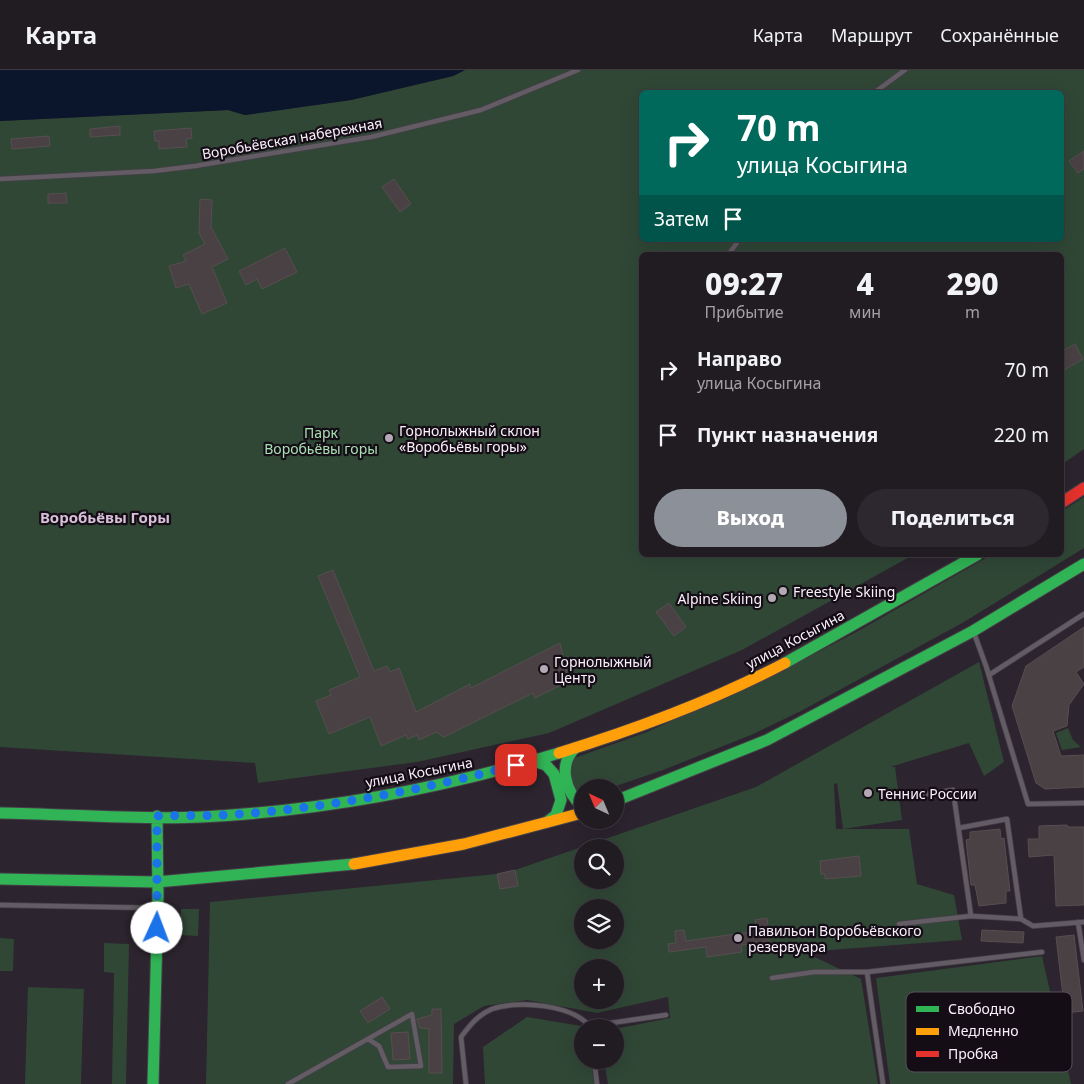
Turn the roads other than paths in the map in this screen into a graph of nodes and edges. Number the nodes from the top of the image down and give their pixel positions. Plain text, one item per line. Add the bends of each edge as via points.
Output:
1 (578, 70) edge
2 (904, 70) edge
3 (878, 90) edge
4 (0, 178) edge
5 (1084, 488) edge
6 (1064, 501) edge
7 (972, 557) edge
8 (1084, 564) edge
9 (1084, 614) edge
10 (973, 631) junction
11 (989, 675) junction
12 (575, 748) junction
13 (533, 761) junction
14 (574, 796) edge
15 (624, 797) edge
16 (908, 797) dead end
17 (1084, 803) edge
18 (2, 814) edge
19 (574, 815) edge
20 (157, 816) junction
21 (545, 823) junction
22 (959, 828) junction
23 (0, 879) edge
24 (157, 882) junction
25 (0, 905) edge
26 (157, 908) junction
27 (971, 916) junction
28 (1021, 919) junction
29 (1081, 922) edge
30 (899, 924) dead end
31 (1042, 952) dead end
32 (1084, 960) edge
33 (868, 972) junction
34 (772, 978) dead end
35 (666, 1015) dead end
36 (581, 1019) edge
37 (624, 1022) edge
38 (368, 1039) junction
39 (595, 1069) edge
40 (153, 1084) edge
41 (288, 1084) edge
42 (466, 1084) edge
43 (597, 1084) edge
44 (883, 1084) edge

1 - 4 lane, Воробьёвская набережная via 481,110 371,137 171,169
2 - 3 lane
5 - 6 main road
7 - 12 main road, улица Косыгина via 815,647 743,683 652,722
8 - 10 main road
9 - 11 lane
10 - 11 lane
10 - 15 main road via 767,740
11 - 17 lane via 1028,804
12 - 13 main road, улица Косыгина
12 - 14 main road via 566,758 564,767
13 - 20 main road, улица Косыгина via 448,783 370,798 225,815
13 - 21 main road via 546,765 554,774 561,800 556,815
16 - 22 lane via 954,790
18 - 20 main road, улица Косыгина
19 - 21 main road
20 - 24 main road
21 - 24 main road via 464,844 362,863
22 - 27 lane
22 - 28 lane via 1007,819
23 - 24 main road
24 - 26 main road
25 - 26 lane
26 - 40 main road
27 - 28 lane
27 - 30 lane
28 - 29 lane via 1033,926
29 - 32 lane
31 - 33 lane
33 - 34 lane via 814,972
33 - 44 lane
35 - 37 lane
36 - 42 lane via 555,1008 517,1003 492,1009 473,1020 461,1037
38 - 38 lane via 379,1046 388,1068 421,1066 412,1014
38 - 41 lane
39 - 43 lane

